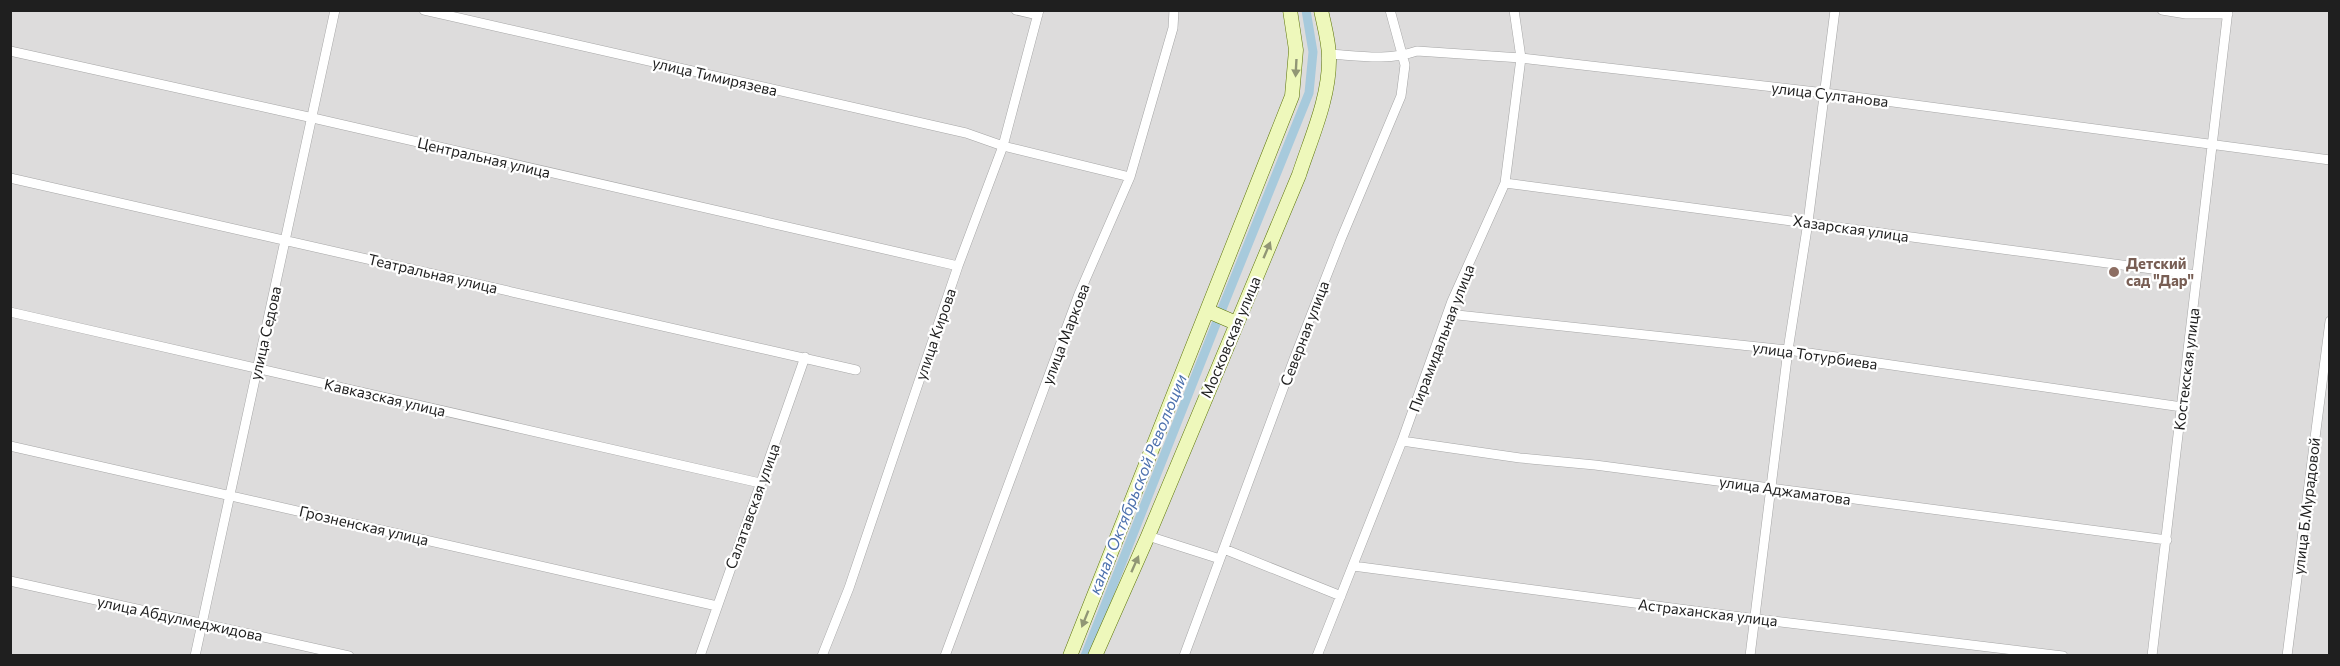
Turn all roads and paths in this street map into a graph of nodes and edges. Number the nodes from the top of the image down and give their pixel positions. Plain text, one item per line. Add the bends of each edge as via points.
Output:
1 (336, 10) edge
2 (424, 10) edge
3 (1016, 10) edge
4 (1174, 10) edge
5 (1290, 10) edge
6 (1321, 10) edge
7 (1390, 10) edge
8 (1514, 10) edge
9 (1835, 10) edge
10 (2162, 10) edge
11 (2228, 12) edge
12 (1039, 13) edge
13 (10, 51) edge
14 (1329, 54) junction
15 (1402, 56) junction
16 (1521, 58) junction
17 (1825, 93) junction
18 (313, 118) junction
19 (2214, 144) junction
20 (1004, 146) junction
21 (2330, 160) edge
22 (1130, 177) junction
23 (10, 178) edge
24 (1505, 183) junction
25 (1808, 222) junction
26 (286, 240) junction
27 (958, 266) junction
28 (2197, 275) junction
29 (1208, 311) junction
30 (10, 312) edge
31 (1448, 314) junction
32 (2330, 321) edge
33 (1236, 323) junction
34 (1788, 350) junction
35 (805, 357) junction
36 (257, 368) junction
37 (856, 370) dead end
38 (2182, 407) junction
39 (1402, 441) junction
40 (10, 446) edge
41 (760, 483) junction
42 (1771, 489) junction
43 (230, 494) junction
44 (1148, 537) junction
45 (2167, 540) junction
46 (1224, 549) junction
47 (1220, 559) junction
48 (1353, 566) junction
49 (10, 581) edge
50 (1341, 596) junction
51 (717, 606) junction
52 (1756, 619) junction
53 (202, 624) junction
54 (195, 656) edge
55 (349, 656) edge
56 (700, 656) edge
57 (822, 656) edge
58 (945, 656) edge
59 (1070, 656) edge
60 (1095, 656) edge
61 (1184, 656) edge
62 (1317, 656) edge
63 (1750, 656) edge
64 (2063, 656) edge
65 (2152, 656) edge
66 (2287, 656) edge

1 - 18 street, улица Седова
2 - 20 street, улица Тимирязева via 966,133
3 - 12 street
4 - 22 street, улица Маркова via 1173,28
5 -> 29 main road, Московская улица via 1296,50 1292,96
6 - 14 main road, Московская улица
7 - 15 street, Северная улица
8 - 16 street, Пирамидальная улица
9 - 17 street
10 - 11 street via 2186,14
11 - 19 street, Костекская улица
12 - 20 street, улица Кирова
13 - 18 street, Центральная улица
14 - 15 street, улица Султанова
33 -> 14 main road, Московская улица via 1299,175 1318,118
15 - 16 street, улица Султанова via 1417,51
15 - 46 street, Северная улица via 1405,65 1401,96 1315,304
16 - 17 street, улица Султанова
16 - 24 street, Пирамидальная улица
17 - 19 street, улица Султанова
17 - 25 street
18 - 26 street, улица Седова
18 - 27 street, Центральная улица
19 - 21 street, улица Султанова
19 - 28 street, Костекская улица
20 - 22 street, улица Тимирязева
20 - 27 street, улица Кирова
22 - 58 street, улица Маркова via 1080,294
23 - 26 street, Театральная улица
24 - 25 street, Хазарская улица
24 - 31 street, Пирамидальная улица
25 - 28 street, Хазарская улица
25 - 34 street
26 - 35 street, Театральная улица
26 - 36 street, улица Седова
27 - 57 street, улица Кирова via 849,588
28 - 38 street, Костекская улица
29 - 33 main road
29 -> 59 main road, Московская улица
30 - 36 street, Кавказская улица
31 - 34 street, улица Тотурбиева
31 - 39 street, Пирамидальная улица
32 - 66 street, улица Б.Мурадовой
33 - 44 main road, Московская улица
34 - 38 street, улица Тотурбиева
34 - 42 street
35 - 37 street, Театральная улица
35 - 41 street, Салатавская улица
36 - 41 street, Кавказская улица
36 - 43 street, улица Седова
38 - 45 street, Костекская улица
39 - 42 street, улица Аджаматова
39 - 48 street, Пирамидальная улица
40 - 43 street, Грозненская улица
41 - 51 street, Салатавская улица
42 - 45 street, улица Аджаматова
42 - 52 street
43 - 51 street, Грозненская улица
43 - 53 street, улица Седова
44 - 47 street
60 -> 44 main road, Московская улица
45 - 65 street, Костекская улица
46 - 47 street, Северная улица
46 - 50 street
47 - 61 street, Северная улица
48 - 50 street, Пирамидальная улица
48 - 52 street, Астраханская улица
49 - 53 street, улица Абдулмеджидова
50 - 62 street, Пирамидальная улица
51 - 56 street, Салатавская улица
52 - 63 street
52 - 64 street, Астраханская улица
53 - 54 street, улица Седова
53 - 55 street, улица Абдулмеджидова

